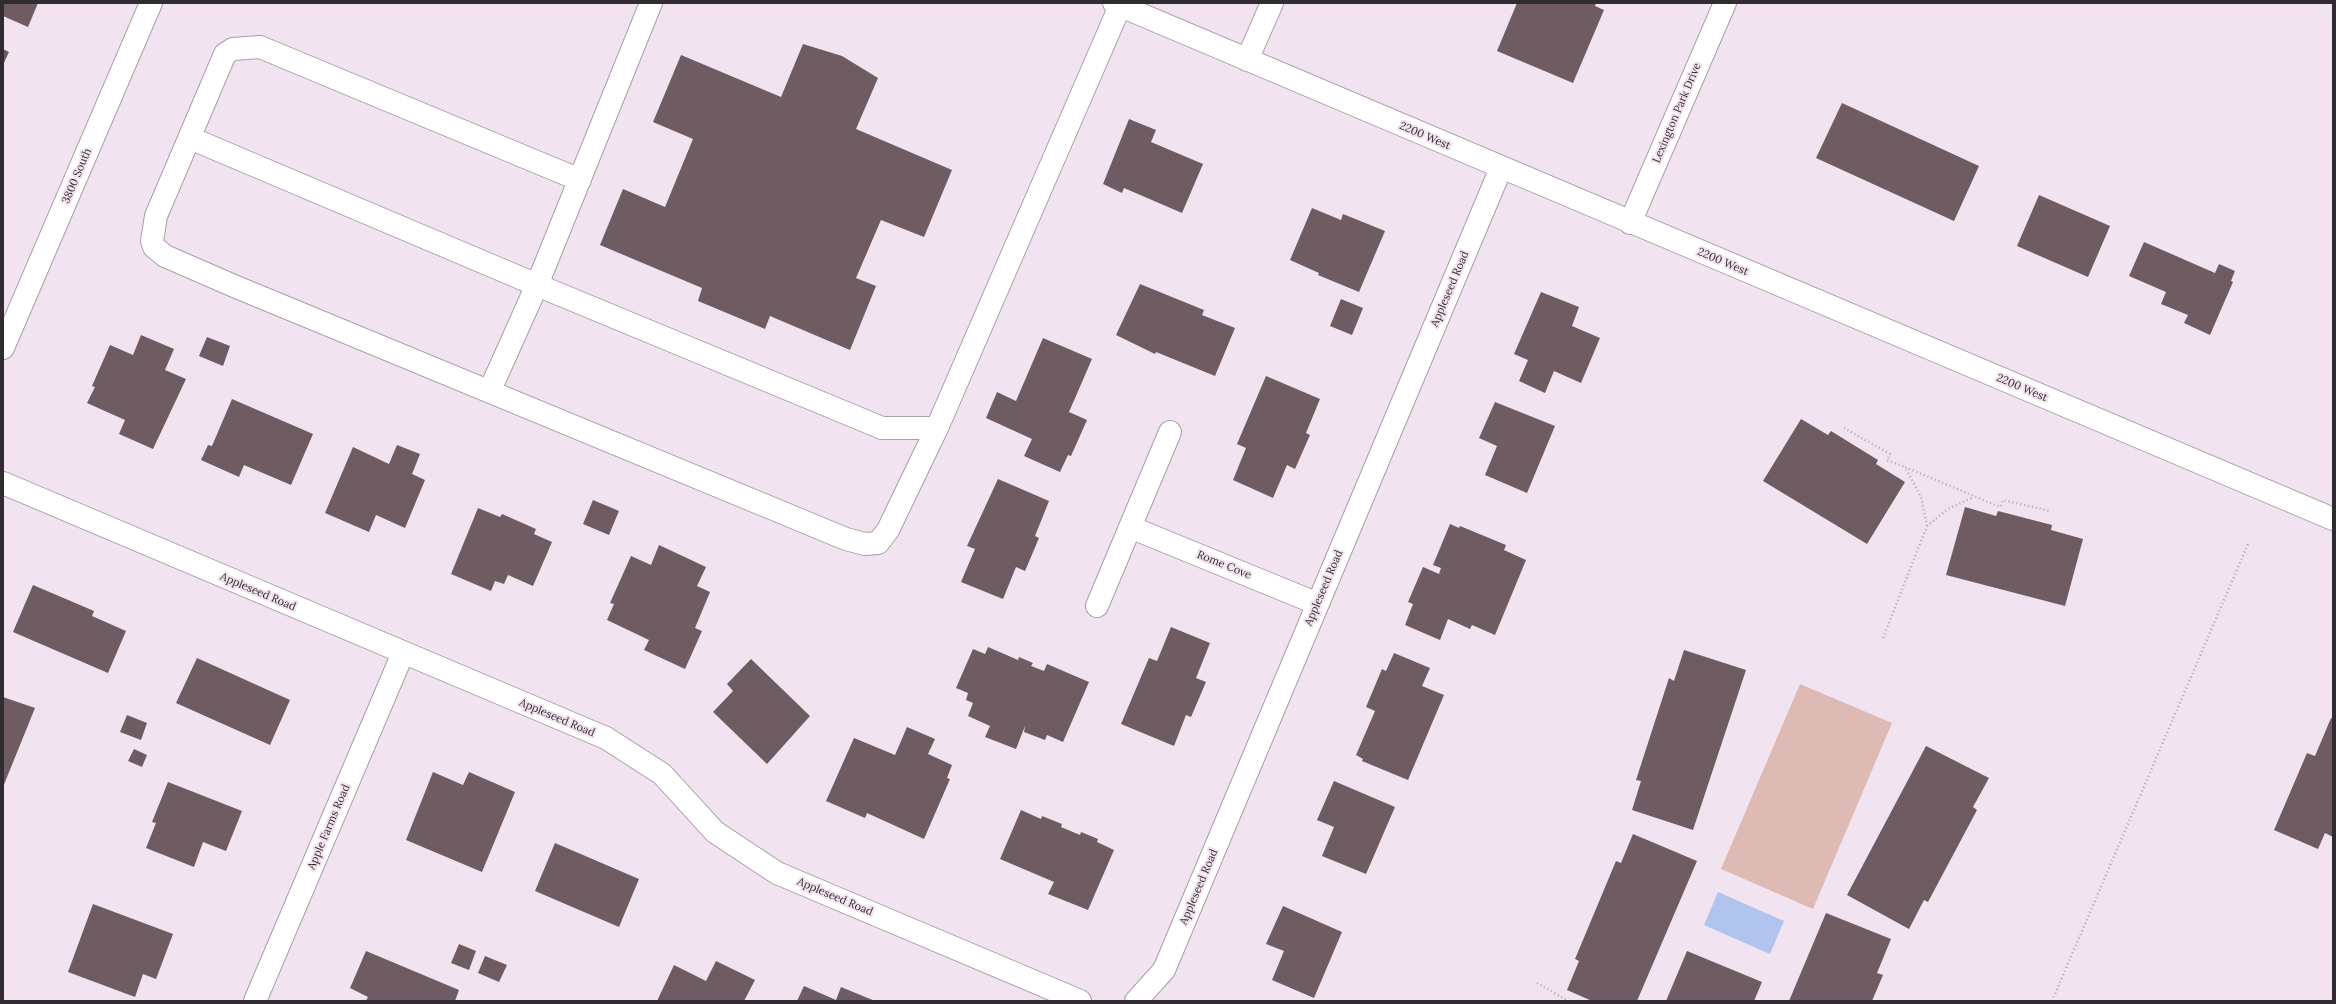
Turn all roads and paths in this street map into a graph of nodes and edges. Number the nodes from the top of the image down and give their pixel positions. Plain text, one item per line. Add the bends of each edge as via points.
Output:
1 (151, 3) edge
2 (652, 3) edge
3 (1272, 3) edge
4 (1725, 3) edge
5 (1117, 4) edge
6 (1247, 60) junction
7 (190, 138) junction
8 (1501, 168) junction
9 (580, 180) junction
10 (1630, 223) junction
11 (537, 285) junction
12 (3, 348) edge
13 (490, 390) junction
14 (937, 428) junction
15 (1844, 428) dead end
16 (1170, 432) dead end
17 (1905, 467) junction
18 (3, 483) edge
19 (1974, 496) junction
20 (2050, 511) dead end
21 (2333, 520) edge
22 (1927, 526) junction
23 (1130, 527) junction
24 (2248, 544) dead end
25 (1318, 604) junction
26 (1097, 606) dead end
27 (1884, 638) dead end
28 (402, 653) junction
29 (1537, 983) dead end
30 (255, 1001) edge
31 (1080, 1001) edge
32 (1136, 1001) edge
33 (1568, 1001) edge
34 (2052, 1001) edge

1 - 12 street, 3800 South
2 - 9 street
3 - 6 street
4 - 10 street, Lexington Park Drive
5 - 6 street, 2200 West
5 - 14 street
6 - 8 street, 2200 West
7 - 9 street via 225,54 233,49 260,47
7 - 11 street
7 - 13 street via 156,216 152,241 154,247 165,256 227,283
8 - 10 street, 2200 West
8 - 25 street, Appleseed Road
9 - 11 street
10 - 21 street, 2200 West
11 - 13 street
11 - 14 street via 882,428
13 - 14 street via 846,539 865,544 878,542 888,530
15 - 17 path via 1890,454 1887,460
16 - 23 street
17 - 19 path
17 - 22 path via 1921,497
18 - 28 street, Appleseed Road
19 - 20 path via 2000,507 2003,500
19 - 22 path via 1948,509
22 - 27 path
23 - 25 street, Rome Cove
23 - 26 street
24 - 34 path
25 - 32 street, Appleseed Road via 1164,970
28 - 30 street, Apple Farms Road
28 - 31 street, Appleseed Road via 606,738 662,774 715,832 777,873
29 - 33 path

